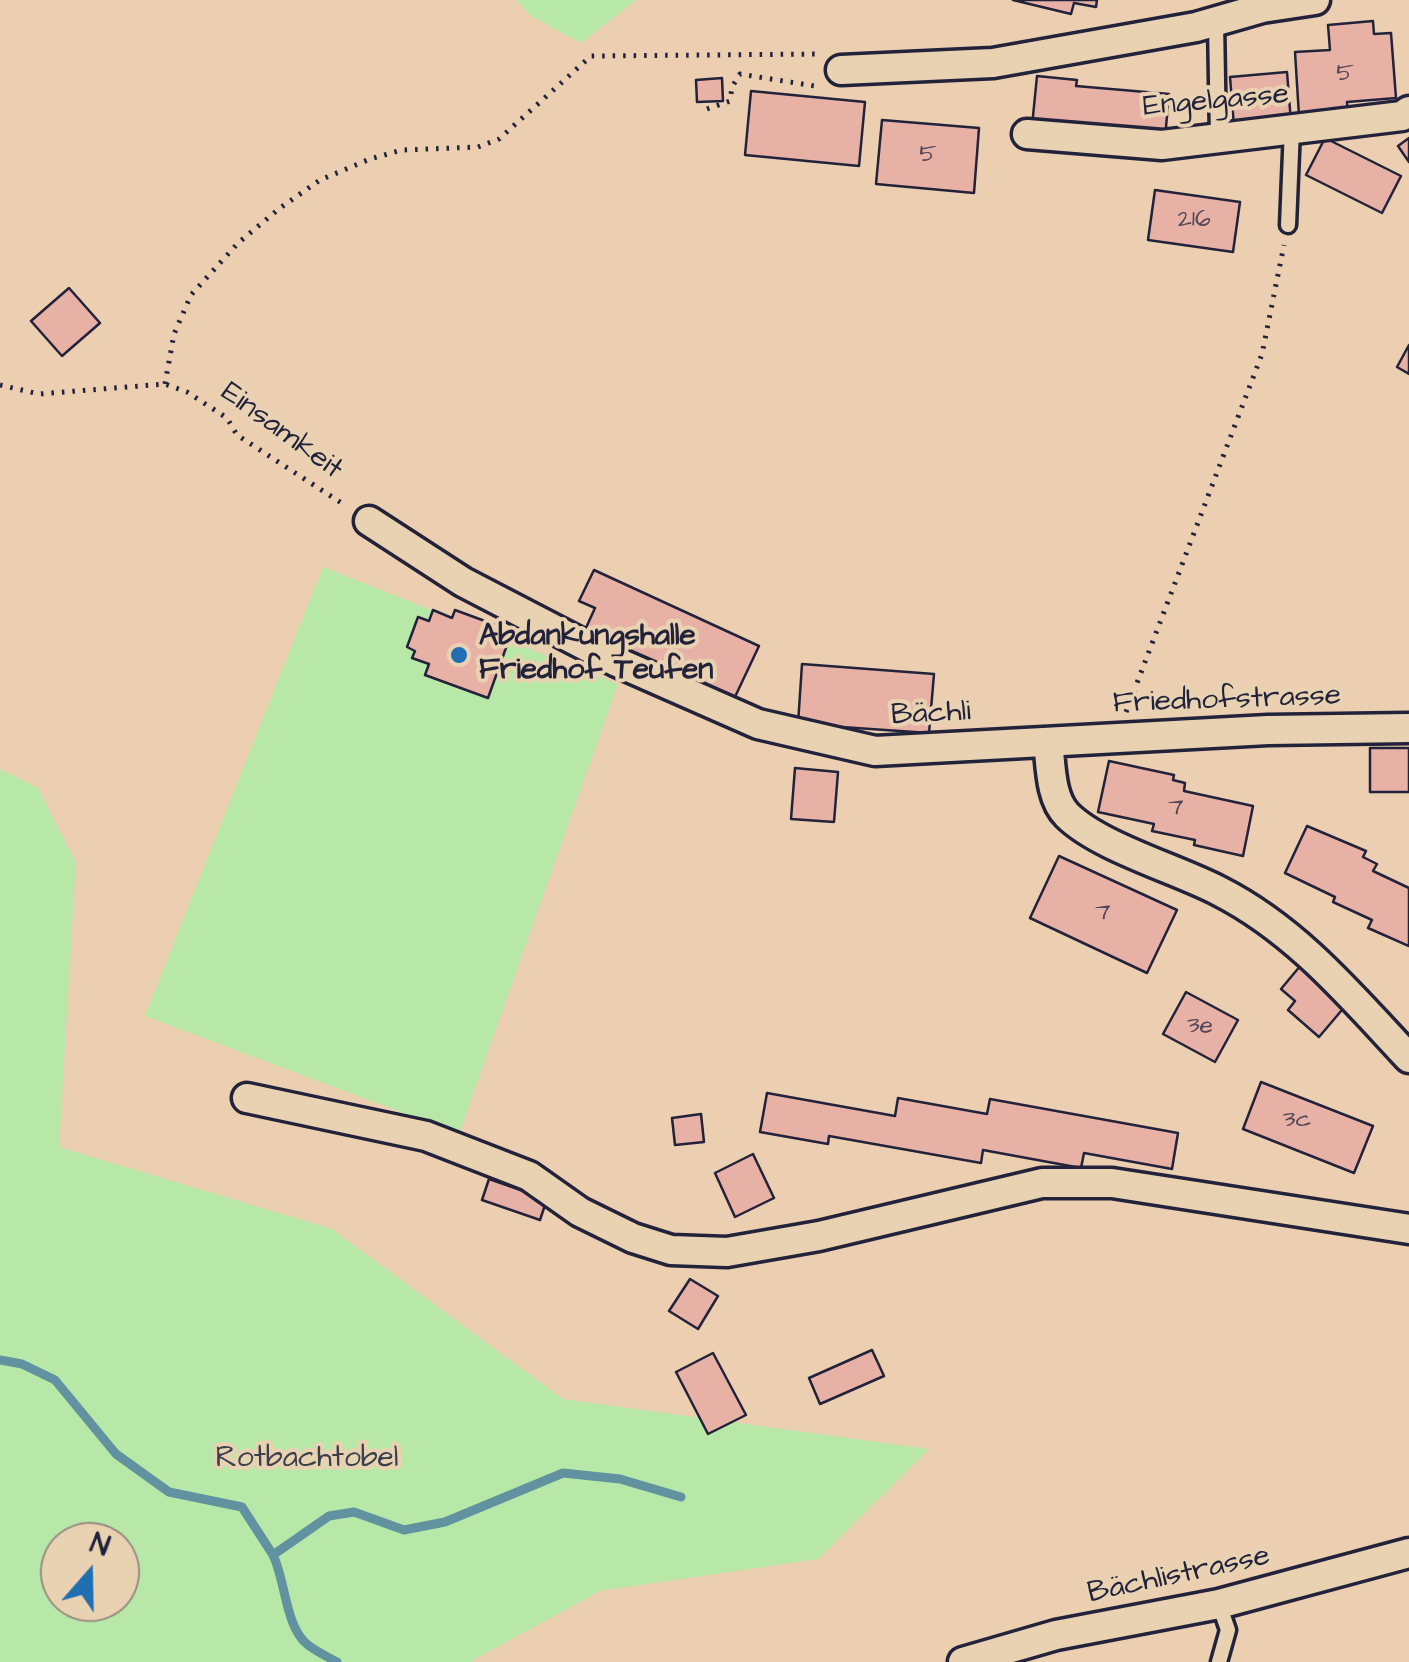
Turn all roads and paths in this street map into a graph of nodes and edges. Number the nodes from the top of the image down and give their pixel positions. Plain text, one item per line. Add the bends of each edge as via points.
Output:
1 (1315, 0) edge
2 (1216, 22) junction
3 (836, 62) joint
4 (1409, 111) edge
5 (1292, 129) junction
6 (1026, 134) dead end
7 (1218, 138) junction
8 (1288, 225) joint
9 (165, 384) junction
10 (0, 385) edge
11 (369, 520) joint
12 (1409, 728) edge
13 (1116, 738) junction
14 (1048, 742) junction
15 (1409, 1058) edge
16 (247, 1098) dead end
17 (1409, 1229) edge
18 (1409, 1553) edge
19 (1220, 1604) junction
20 (1004, 1656) edge
21 (963, 1662) edge
22 (1219, 1662) edge

1 - 2 street
2 - 3 street via 993,64
2 - 7 lane
3 - 9 path via 591,56 499,139 478,147 402,150 320,180 238,243 192,294 174,334
4 - 5 street, Engelgasse
5 - 7 street, Engelgasse
5 - 8 lane
6 - 7 street, Engelgasse via 1162,145
8 - 13 path via 1262,354
9 - 10 path via 39,394
9 - 11 path, Einsamkeit via 227,418 237,435
11 - 14 street, Bächli via 463,582 617,662 758,724 875,750
12 - 13 street, Friedhofstrasse
13 - 14 street, Friedhofstrasse
14 - 15 street via 1056,798 1067,815 1266,920 1320,962
16 - 17 street via 426,1136 529,1176 580,1212 671,1250 727,1252 819,1236 1042,1183 1112,1182
18 - 19 street, Bächlistrasse
19 - 20 street, Bächlistrasse via 1056,1635
19 - 22 lane via 1228,1630
20 - 21 street, Bächlistrasse

